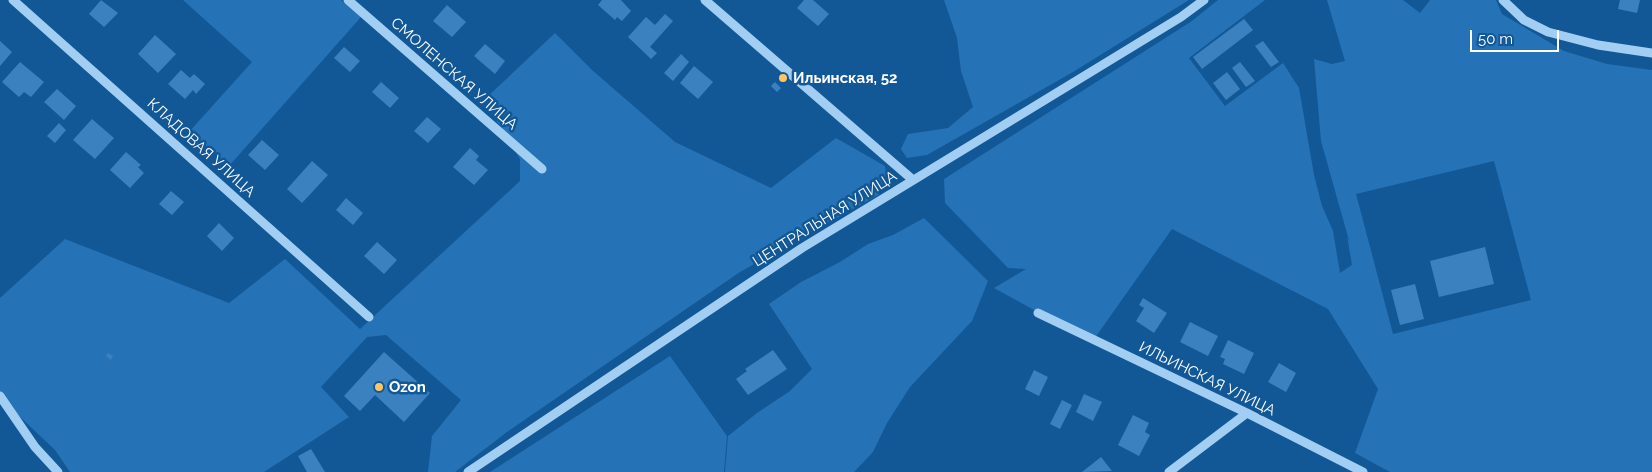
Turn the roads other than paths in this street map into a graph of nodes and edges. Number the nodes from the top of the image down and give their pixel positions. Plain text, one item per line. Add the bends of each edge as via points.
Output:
1 (13, 0) edge
2 (348, 0) edge
3 (705, 0) edge
4 (1204, 0) edge
5 (1503, 0) edge
6 (1652, 53) edge
7 (542, 169) dead end
8 (913, 180) junction
9 (1038, 313) dead end
10 (369, 317) dead end
11 (0, 396) edge
12 (1247, 413) junction
13 (58, 472) edge
14 (468, 472) edge
15 (1169, 472) edge
16 (1363, 472) edge

1 - 10 street, КЛАДОВАЯ УЛИЦА
2 - 7 street, СМОЛЕНСКАЯ УЛИЦА
3 - 8 street
4 - 8 street, ЦЕНТРАЛЬНАЯ УЛИЦА
5 - 6 street via 1524,20 1548,32 1598,45
8 - 14 street, ЦЕНТРАЛЬНАЯ УЛИЦА via 795,252
9 - 12 street, ИЛЬИНСКАЯ УЛИЦА
11 - 13 street via 35,447
12 - 15 street
12 - 16 street, ИЛЬИНСКАЯ УЛИЦА

